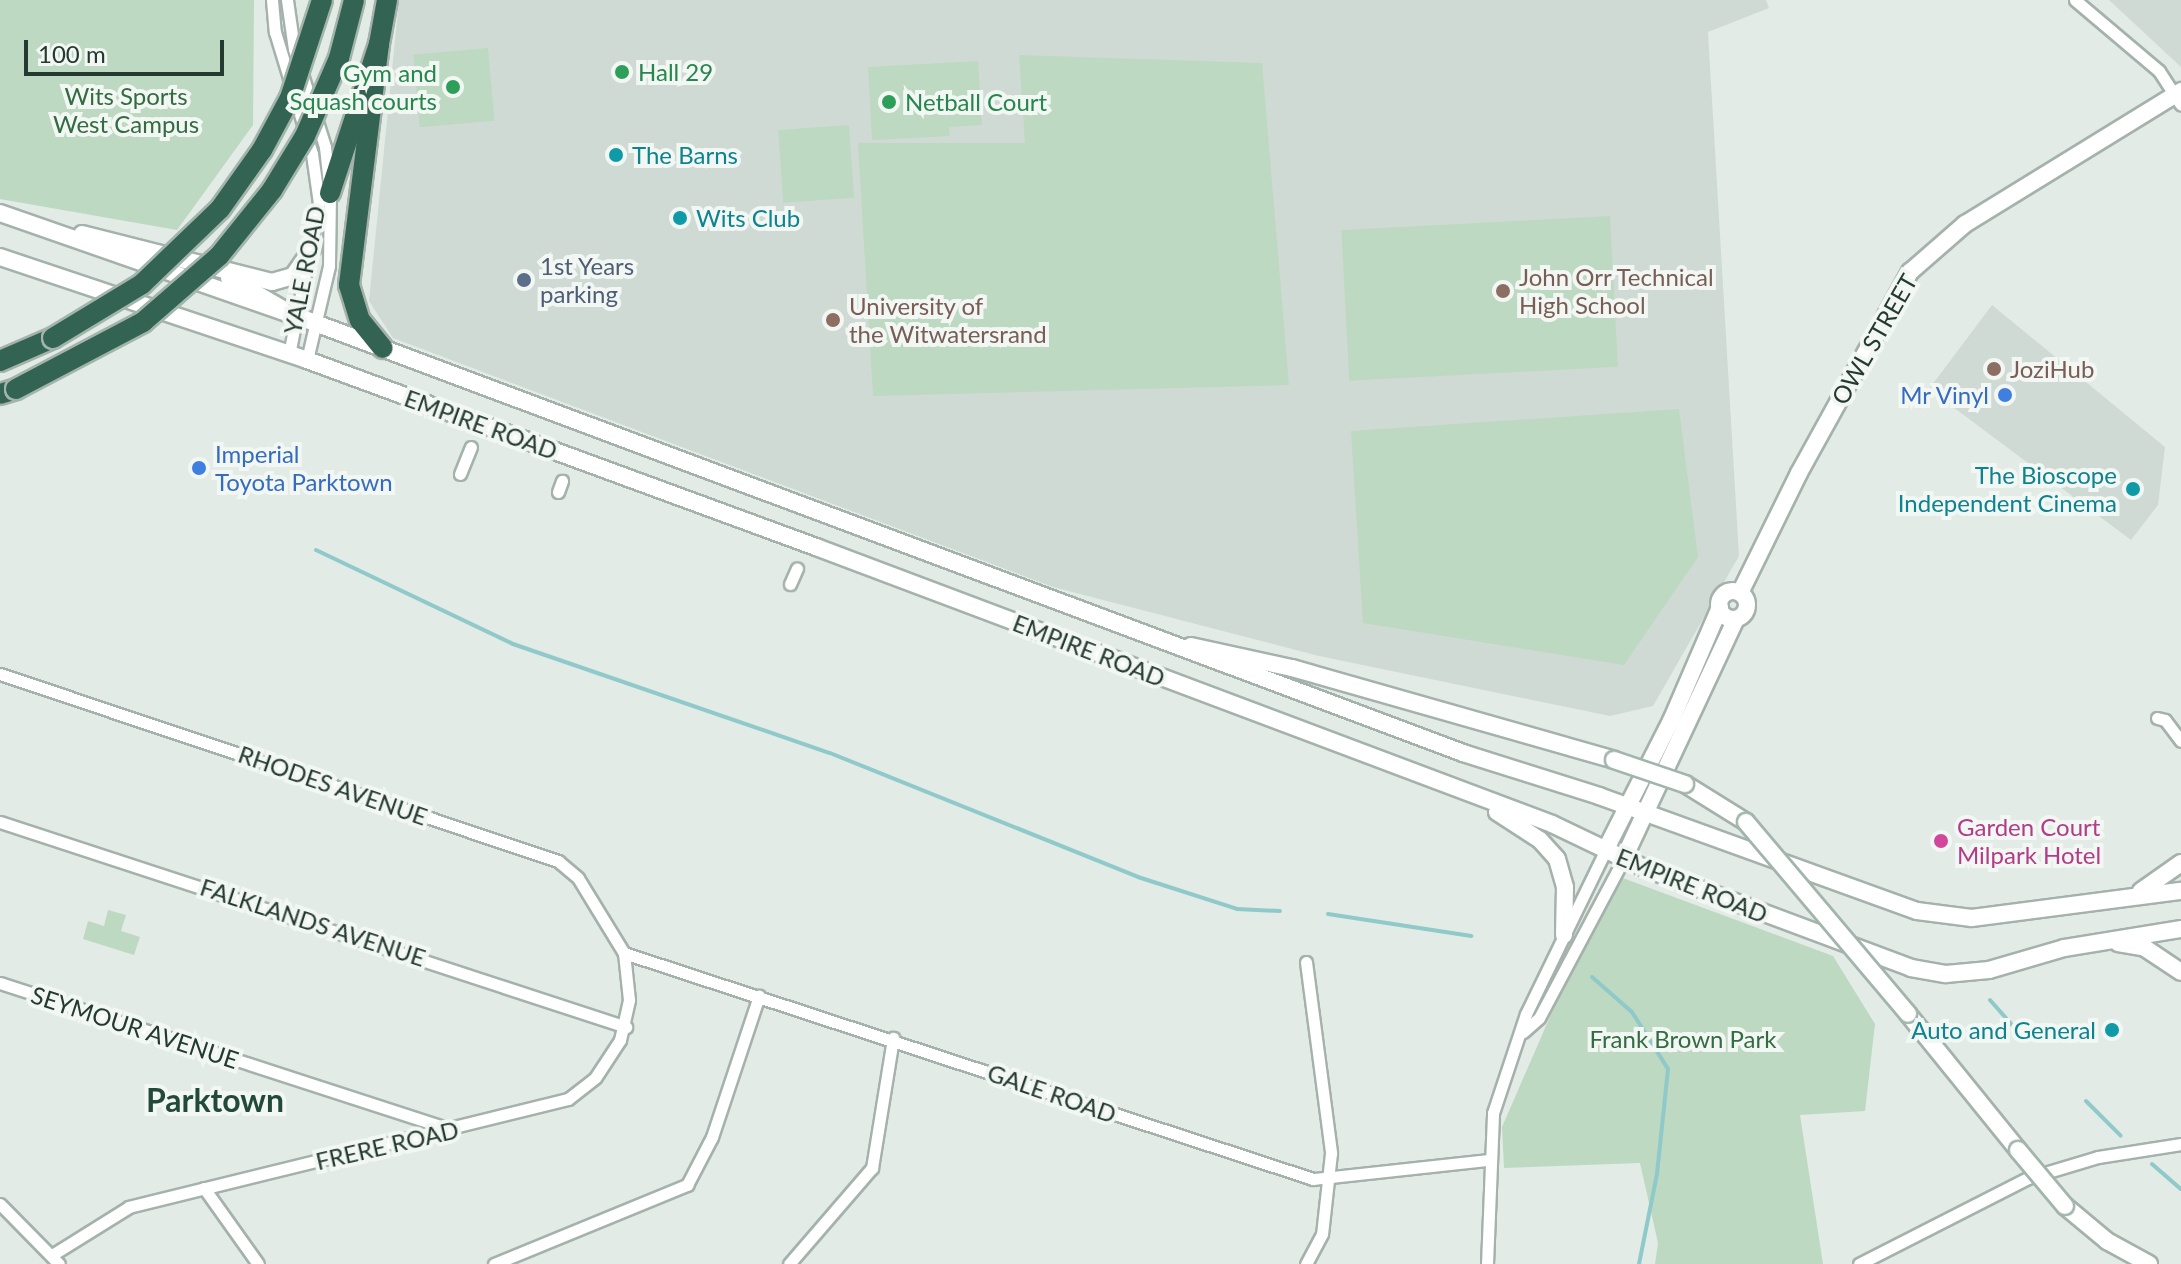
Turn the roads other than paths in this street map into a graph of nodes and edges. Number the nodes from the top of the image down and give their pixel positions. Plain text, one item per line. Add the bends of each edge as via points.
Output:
1 (272, 0) edge
2 (287, 0) edge
3 (322, 0) edge
4 (354, 0) edge
5 (387, 0) edge
6 (2075, 0) edge
7 (379, 44) junction
8 (2176, 98) edge
9 (330, 193) junction
10 (0, 212) edge
11 (313, 247) junction
12 (0, 257) edge
13 (191, 260) junction
14 (289, 315) junction
15 (315, 323) junction
16 (44, 342) junction
17 (383, 348) junction
18 (0, 351) edge
19 (289, 354) junction
20 (307, 360) junction
21 (0, 361) edge
22 (8, 392) edge
23 (471, 447) dead end
24 (460, 474) dead end
25 (797, 568) dead end
26 (790, 584) dead end
27 (1740, 593) junction
28 (1720, 607) junction
29 (1736, 619) junction
30 (1178, 647) junction
31 (0, 674) edge
32 (2157, 718) dead end
33 (2181, 741) edge
34 (1471, 795) junction
35 (1627, 807) junction
36 (1644, 813) junction
37 (0, 822) edge
38 (1606, 849) junction
39 (1624, 858) junction
40 (2181, 863) edge
41 (2181, 891) edge
42 (2129, 897) junction
43 (2181, 929) edge
44 (1564, 935) junction
45 (2099, 941) junction
46 (624, 953) junction
47 (1306, 962) dead end
48 (2181, 972) edge
49 (0, 983) edge
50 (759, 996) junction
51 (626, 1027) junction
52 (1523, 1033) junction
53 (893, 1038) junction
54 (452, 1130) junction
55 (2181, 1144) edge
56 (1488, 1160) junction
57 (1330, 1181) junction
58 (204, 1188) junction
59 (0, 1204) edge
60 (56, 1260) edge
61 (258, 1264) edge
62 (494, 1264) edge
63 (789, 1264) edge
64 (1306, 1264) edge
65 (1487, 1264) edge
66 (1859, 1264) edge
67 (2149, 1264) edge

1 - 11 street, YALE ROAD via 275,32 316,172
2 - 9 street, YALE ROAD via 294,49 325,147
3 - 16 highway, bridge via 290,98 262,150 220,209 142,284
4 - 22 highway, bridge via 339,58 305,136 272,190 219,256 143,322
5 - 7 highway
6 - 8 street via 2159,71
7 - 9 highway
7 - 17 highway via 349,285 360,320
8 - 27 main road, OWL STREET via 1965,224 1910,272
9 - 15 street, YALE ROAD via 329,266
10 - 13 main road
10 - 14 main road, EMPIRE ROAD
11 - 13 main road via 302,268 280,282
11 - 14 street, YALE ROAD
12 - 19 main road, EMPIRE ROAD
13 - 14 main road via 266,296
14 - 15 main road, EMPIRE ROAD
14 - 19 street, YALE ROAD
15 - 17 main road, EMPIRE ROAD
15 - 20 street, YALE ROAD
16 - 18 highway
16 - 21 highway
17 - 30 main road, EMPIRE ROAD
19 - 20 main road, EMPIRE ROAD
20 - 34 main road, EMPIRE ROAD
23 - 24 street
25 - 26 street
27 - 28 main road via 1724,595
27 - 29 main road via 1747,607
28 - 29 main road via 1727,618
28 - 35 main road
29 - 36 main road
30 - 35 main road, EMPIRE ROAD via 1463,753
30 - 67 main road, bridge via 1235,653 1614,760 1685,784 1746,822 2065,1206 2107,1241
31 - 46 street, RHODES AVENUE via 558,861 578,878
32 - 33 street via 2165,720
34 - 38 main road, EMPIRE ROAD
34 - 44 main road via 1555,855 1565,887
35 - 36 main road, EMPIRE ROAD
35 - 38 main road
36 - 39 main road
36 - 42 main road, EMPIRE ROAD via 1939,917 1972,918
37 - 51 street, FALKLANDS AVENUE
38 - 39 main road, EMPIRE ROAD
38 - 44 street
39 - 45 main road, EMPIRE ROAD via 1795,927 1933,973 1989,970
39 - 52 street via 1539,1018
40 - 42 main road via 2165,879
41 - 42 main road, EMPIRE ROAD
43 - 45 main road, EMPIRE ROAD
44 - 52 street via 1526,1014
45 - 48 main road via 2145,948
46 - 50 street, GALE ROAD
46 - 51 street
47 - 57 street via 1324,1088
49 - 54 street, SEYMOUR AVENUE
50 - 53 street, GALE ROAD
50 - 62 street via 712,1137 687,1185
51 - 54 street, FRERE ROAD via 595,1078 568,1099
52 - 56 street via 1493,1113
53 - 57 street, GALE ROAD via 1280,1170
53 - 63 street via 872,1168
54 - 58 street, FRERE ROAD
55 - 66 street via 2098,1157 2028,1178
56 - 57 street, GALE ROAD
56 - 65 street
57 - 64 street via 1322,1234
58 - 60 street, FRERE ROAD via 114,1214
58 - 61 street
59 - 60 street

